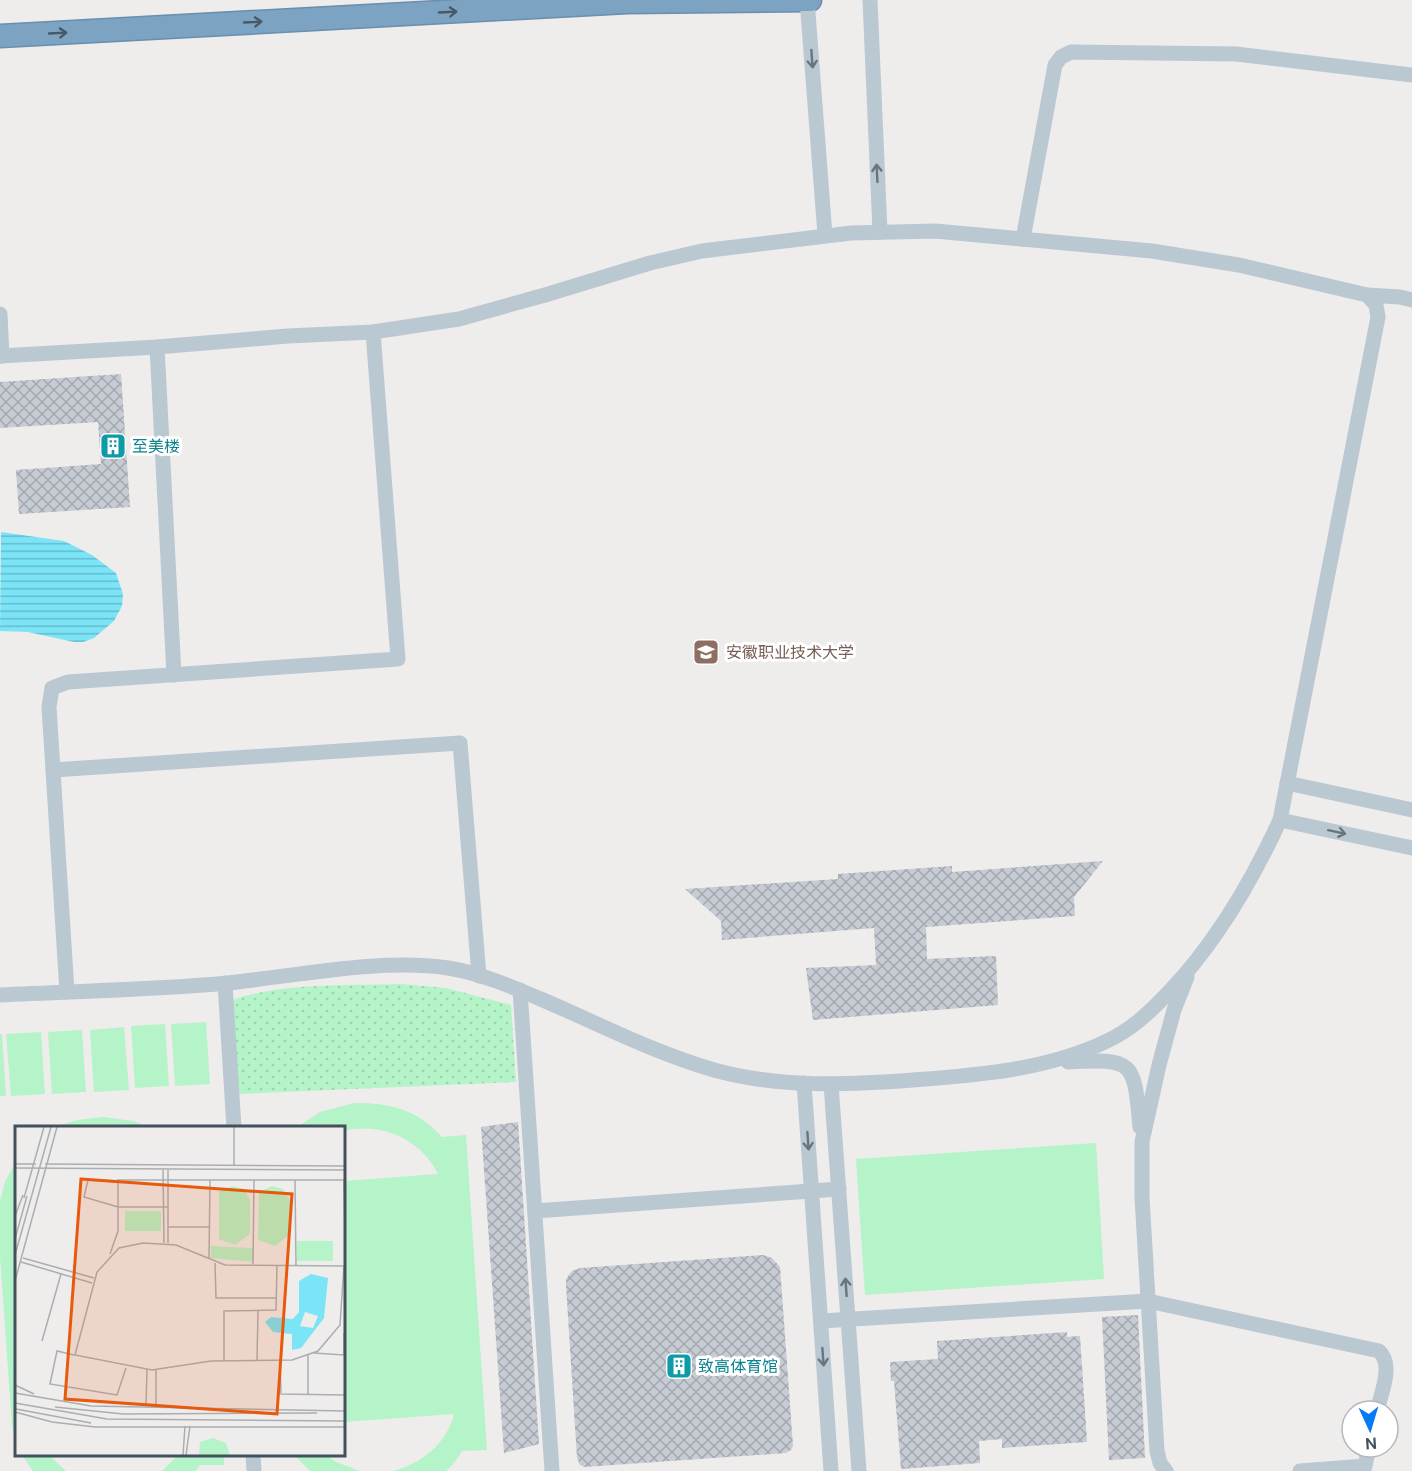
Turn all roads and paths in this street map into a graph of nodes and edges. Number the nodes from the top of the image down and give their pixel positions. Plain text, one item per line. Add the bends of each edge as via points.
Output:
1 (809, 0) edge
2 (870, 0) edge
3 (635, 1) edge
4 (0, 36) edge
5 (1412, 75) edge
6 (880, 232) junction
7 (825, 235) junction
8 (1023, 238) junction
9 (1367, 295) junction
10 (1412, 300) edge
11 (0, 314) edge
12 (373, 332) junction
13 (157, 347) junction
14 (1, 356) edge
15 (174, 675) junction
16 (53, 770) junction
17 (1287, 783) junction
18 (1412, 810) edge
19 (1280, 820) junction
20 (1412, 848) edge
21 (1189, 971) junction
22 (479, 976) junction
23 (225, 983) junction
24 (520, 990) junction
25 (67, 992) junction
26 (0, 995) edge
27 (1047, 1063) junction
28 (804, 1083) junction
29 (831, 1084) junction
30 (234, 1126) edge
31 (1142, 1142) junction
32 (839, 1189) junction
33 (812, 1191) junction
34 (535, 1211) junction
35 (1148, 1300) junction
36 (849, 1320) junction
37 (821, 1321) junction
38 (1380, 1399) edge
39 (253, 1456) edge
40 (1366, 1459) edge
41 (254, 1471) edge
42 (552, 1471) edge
43 (831, 1471) edge
44 (859, 1471) edge
45 (1166, 1471) edge
46 (1300, 1471) edge

1 - 3 highway
1 -> 7 lane
6 -> 2 lane
4 -> 3 highway
5 - 8 lane via 1236,54 1071,52 1055,65
6 - 7 lane
6 - 8 lane via 934,231
7 - 12 lane via 702,251 459,320
8 - 9 lane via 1152,251 1239,265
9 - 10 lane
9 - 17 lane via 1376,305 1378,325
11 - 14 lane
12 - 13 lane
12 - 15 lane via 398,659
13 - 14 lane
13 - 15 lane
15 - 16 lane via 68,682 52,688 49,706
16 - 22 lane via 460,743
16 - 25 lane
17 - 18 lane
17 - 19 lane
19 -> 20 lane
19 - 21 lane via 1244,891
21 - 27 lane via 1125,1032
21 - 31 lane via 1174,1010
22 - 23 lane via 449,968 413,966
22 - 24 lane
23 - 25 lane
23 - 30 lane
24 - 28 lane via 714,1070 747,1078
24 - 34 lane
25 - 26 lane
27 - 29 lane via 971,1075
27 - 31 lane via 1102,1060 1125,1067 1136,1084
28 - 29 lane
28 -> 33 lane
29 - 32 lane
31 - 35 lane
32 - 33 lane
36 -> 32 lane
33 - 34 lane
33 - 37 lane
34 - 42 lane
35 - 36 lane
35 - 38 lane via 1379,1350 1387,1367
35 - 45 lane via 1157,1451
36 - 37 lane
36 - 44 lane
37 -> 43 lane
39 - 41 lane
40 - 46 lane via 1365,1466

